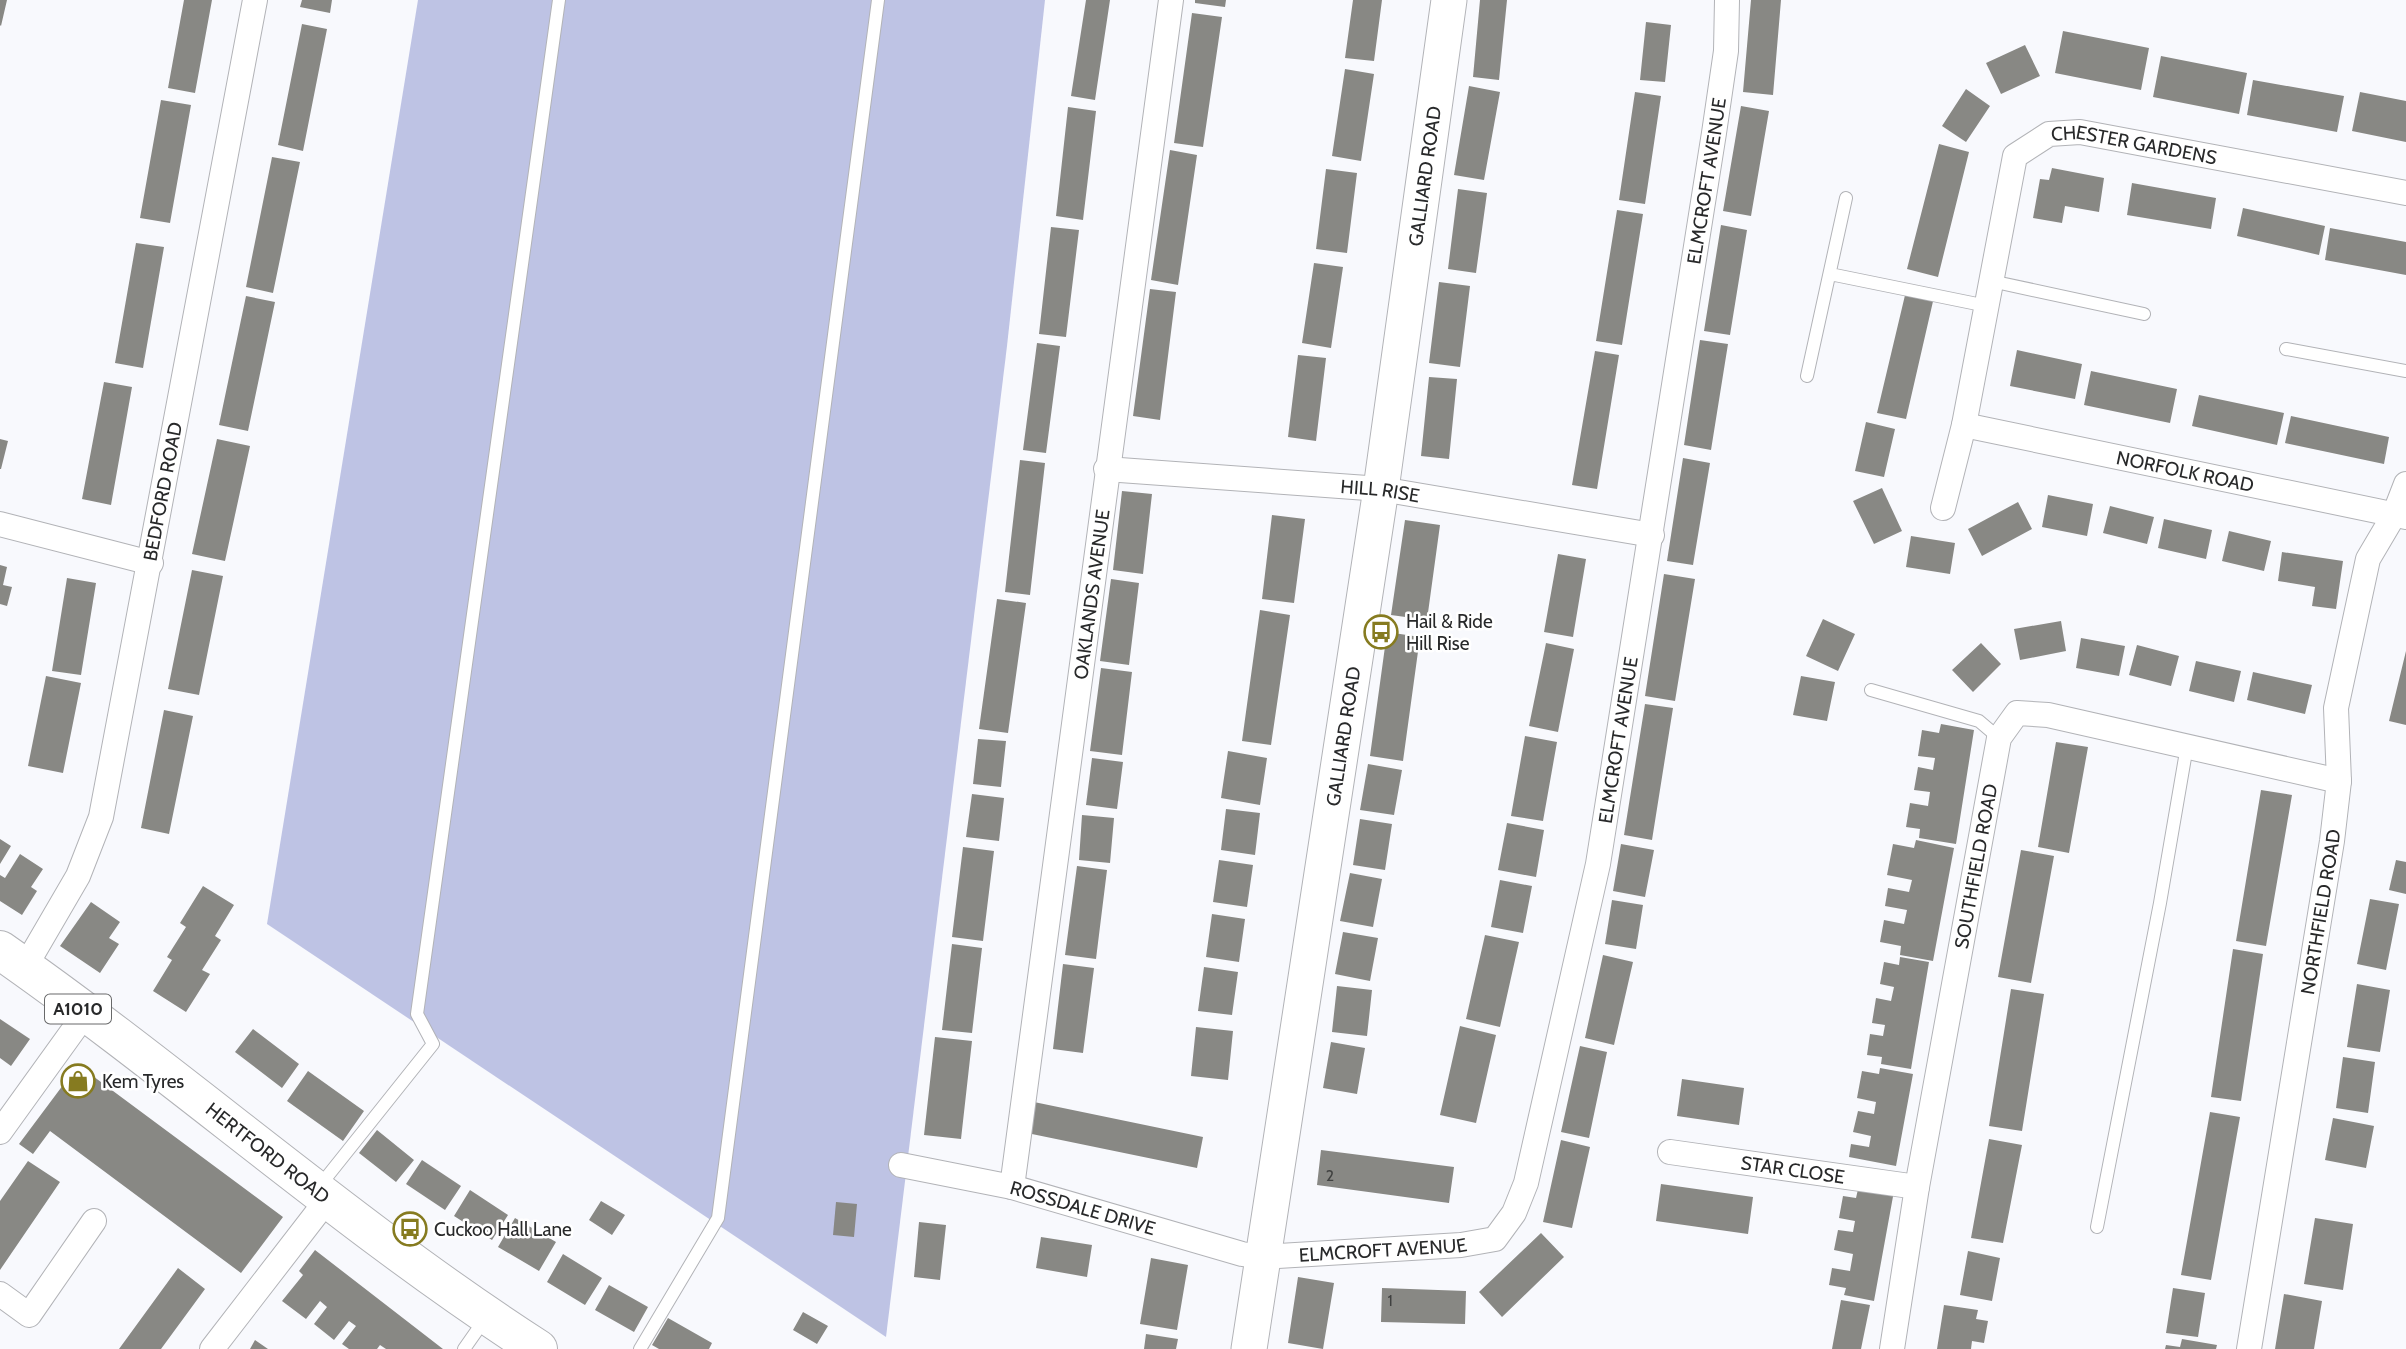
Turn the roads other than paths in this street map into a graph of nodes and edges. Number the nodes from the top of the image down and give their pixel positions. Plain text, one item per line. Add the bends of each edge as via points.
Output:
1 (255, 0) edge
2 (559, 0) edge
3 (878, 0) edge
4 (1171, 0) edge
5 (1449, 0) edge
6 (1727, 0) edge
7 (2406, 193) edge
8 (1846, 198) dead end
9 (1829, 274) junction
10 (1991, 281) junction
11 (1987, 306) junction
12 (2144, 314) dead end
13 (2286, 349) dead end
14 (2406, 371) edge
15 (1807, 376) dead end
16 (1964, 425) junction
17 (1106, 469) junction
18 (2406, 484) edge
19 (1381, 489) junction
20 (1943, 508) dead end
21 (2400, 516) edge
22 (0, 524) edge
23 (1652, 535) junction
24 (151, 562) junction
25 (1871, 690) dead end
26 (1999, 738) junction
27 (2187, 746) junction
28 (2339, 781) junction
29 (12, 958) edge
30 (85, 1014) junction
31 (0, 1132) edge
32 (1670, 1152) dead end
33 (901, 1165) dead end
34 (1012, 1187) junction
35 (1917, 1187) junction
36 (321, 1195) junction
37 (94, 1221) dead end
38 (2097, 1227) dead end
39 (1262, 1257) junction
40 (0, 1294) edge
41 (487, 1316) junction
42 (212, 1349) edge
43 (464, 1349) edge
44 (538, 1349) edge
45 (640, 1349) edge
46 (1249, 1349) edge
47 (1892, 1349) edge
48 (2249, 1349) edge

1 - 24 street, BEDFORD ROAD
2 - 36 lane via 417,1014 433,1044
3 - 45 lane via 718,1218
4 - 17 street, OAKLANDS AVENUE
5 - 19 street, GALLIARD ROAD
6 - 23 street, ELMCROFT AVENUE via 1726,51
7 - 10 street, CHESTER GARDENS via 2080,132 2049,134 2015,156
8 - 9 lane
9 - 11 lane
9 - 15 lane
10 - 11 street, CHESTER GARDENS
10 - 12 lane
11 - 16 street, CHESTER GARDENS
13 - 14 lane
16 - 20 street, CHESTER GARDENS
16 - 21 street, NORFOLK ROAD
17 - 19 street, HILL RISE
17 - 34 street, OAKLANDS AVENUE
18 - 21 street, NORTHFIELD ROAD
19 - 23 street, HILL RISE
19 - 39 street, GALLIARD ROAD
21 - 28 street, NORTHFIELD ROAD via 2368,559 2336,708
22 - 24 street
23 - 39 street, ELMCROFT AVENUE via 1598,864 1526,1183 1514,1213 1494,1239 1461,1245
24 - 29 street, BEDFORD ROAD via 101,817 78,876
25 - 26 lane via 1979,721
26 - 27 street via 2017,713 2048,715
26 - 35 street, SOUTHFIELD ROAD
27 - 28 street
27 - 38 lane
28 - 48 street, NORTHFIELD ROAD
29 - 30 main road, HERTFORD ROAD / A1010
30 - 31 street
30 - 36 main road, HERTFORD ROAD / A1010
32 - 35 street, STAR CLOSE
33 - 34 street, ROSSDALE DRIVE
34 - 39 street, ROSSDALE DRIVE
35 - 47 street, SOUTHFIELD ROAD
36 - 41 main road, HERTFORD ROAD / A1010
36 - 42 street
37 - 40 street via 29,1315
39 - 46 street, GALLIARD ROAD
41 - 43 lane
41 - 44 main road, HERTFORD ROAD / A1010

